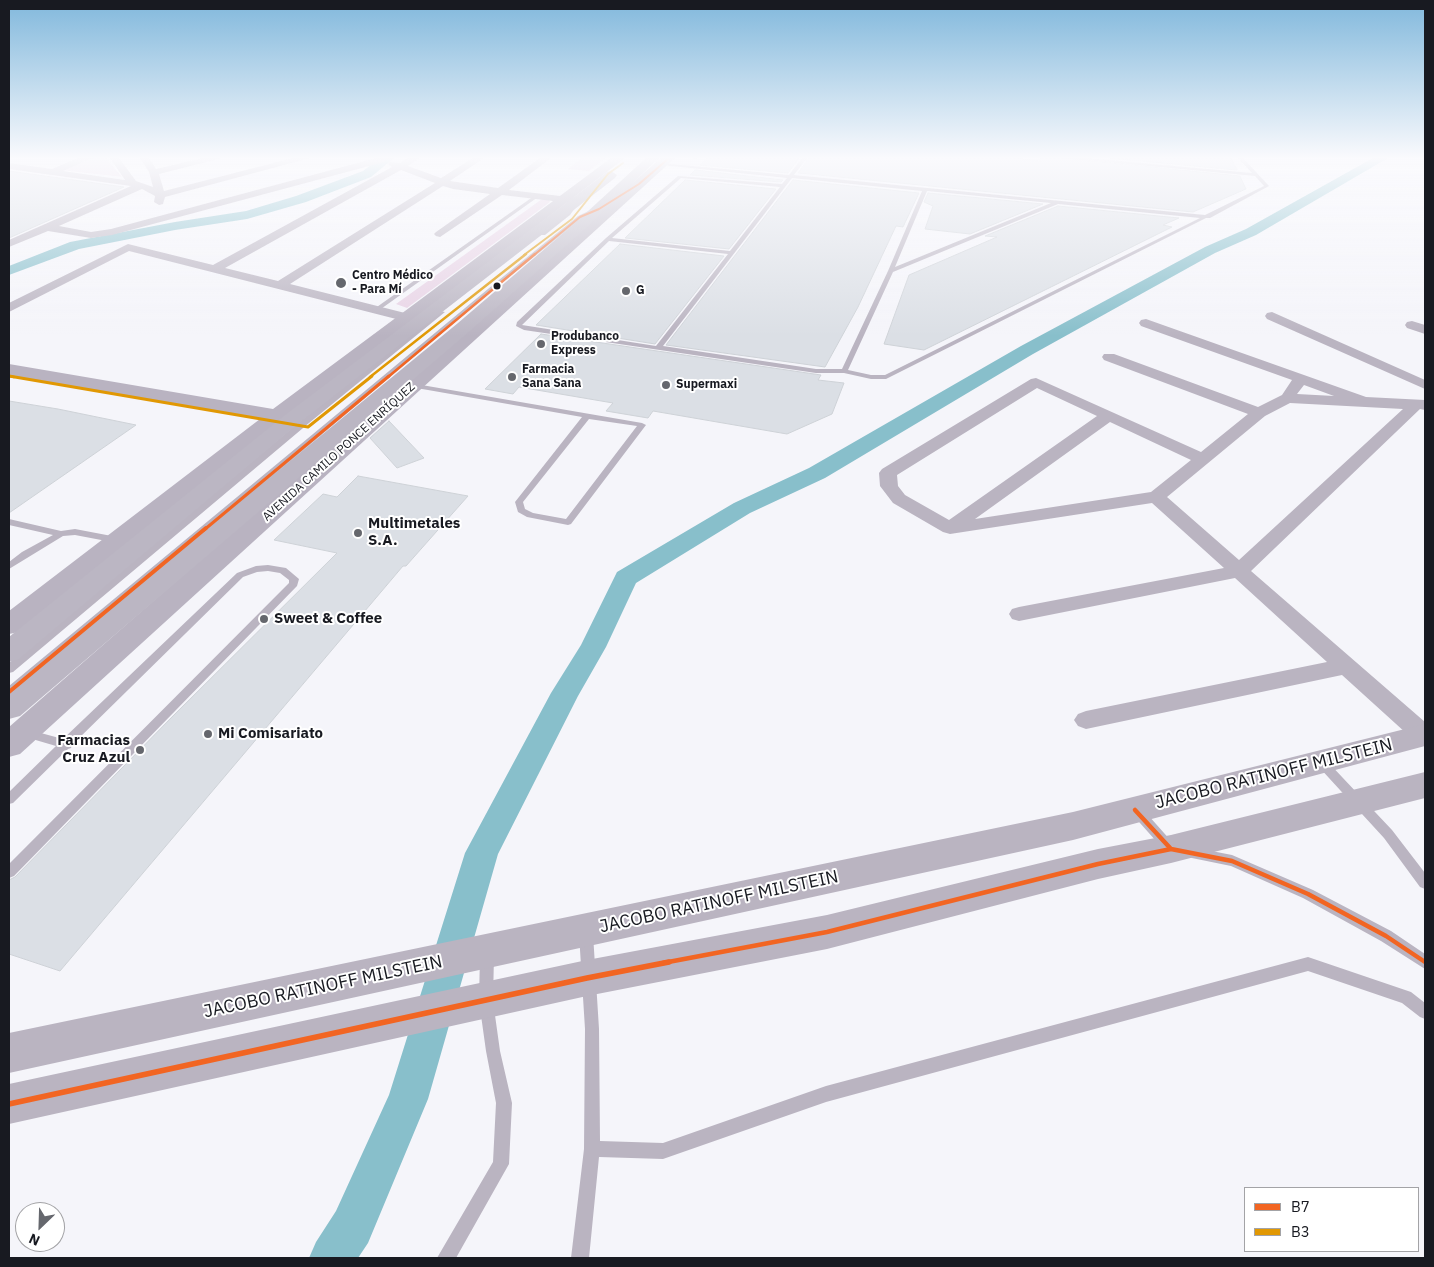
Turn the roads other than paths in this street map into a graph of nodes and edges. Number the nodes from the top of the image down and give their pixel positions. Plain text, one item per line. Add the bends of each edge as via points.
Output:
1 (68, 217) edge
2 (162, 217) edge
3 (309, 217) edge
4 (389, 217) edge
5 (463, 217) edge
6 (508, 217) edge
7 (543, 217) edge
8 (564, 217) edge
9 (564, 217) edge
10 (580, 217) edge
11 (584, 217) edge
12 (597, 217) edge
13 (633, 217) edge
14 (760, 217) edge
15 (914, 217) edge
16 (1021, 217) edge
17 (1208, 217) edge
18 (45, 227) junction
19 (580, 231) junction
20 (440, 234) dead end
21 (608, 239) junction
22 (9, 244) edge
23 (732, 254) junction
24 (216, 268) junction
25 (891, 271) junction
26 (281, 286) junction
27 (9, 308) edge
28 (376, 310) junction
29 (1272, 316) dead end
30 (1146, 323) dead end
31 (407, 325) junction
32 (1412, 325) dead end
33 (1425, 330) edge
34 (658, 348) junction
35 (1109, 357) dead end
36 (9, 370) edge
37 (844, 371) junction
38 (1300, 379) junction
39 (413, 385) junction
40 (1425, 385) edge
41 (1287, 398) junction
42 (1360, 400) junction
43 (1421, 404) edge
44 (1259, 413) junction
45 (1109, 415) junction
46 (588, 416) junction
47 (292, 419) junction
48 (1203, 459) junction
49 (1156, 497) junction
50 (9, 522) edge
51 (950, 528) junction
52 (61, 534) junction
53 (118, 541) junction
54 (9, 566) edge
55 (1239, 571) junction
56 (1019, 614) dead end
57 (9, 625) edge
58 (9, 652) edge
59 (1345, 666) junction
60 (9, 669) edge
61 (9, 692) edge
62 (9, 708) edge
63 (1086, 720) dead end
64 (1425, 736) edge
65 (16, 739) edge
66 (67, 745) junction
67 (1322, 762) junction
68 (1425, 786) edge
69 (9, 799) edge
70 (1359, 803) junction
71 (1135, 810) junction
72 (1171, 849) junction
73 (9, 872) edge
74 (1425, 883) edge
75 (586, 930) junction
76 (487, 952) junction
77 (1425, 962) edge
78 (587, 978) junction
79 (486, 1001) junction
80 (1425, 1012) edge
81 (9, 1054) edge
82 (9, 1104) edge
83 (592, 1149) junction
84 (446, 1258) edge
85 (580, 1258) edge

1 - 18 street
2 - 18 street via 91,235
3 - 24 street
4 - 26 street
5 - 20 street
6 - 28 lane
7 - 31 main road, AVENIDA CAMILO PONCE ENRÍQUEZ
8 - 31 main road, AVENIDA CAMILO PONCE ENRÍQUEZ via 439,307
9 - 47 lane, AVENIDA CAMILO PONCE ENRÍQUEZ
10 - 61 lane, AVENIDA CAMILO PONCE ENRÍQUEZ
11 - 19 main road, AVENIDA CAMILO PONCE ENRÍQUEZ
12 - 19 main road, AVENIDA CAMILO PONCE ENRÍQUEZ
13 - 21 lane
14 - 23 lane
15 - 25 lane
16 - 25 lane
17 - 37 lane via 886,377
18 - 22 street
19 - 39 main road, AVENIDA CAMILO PONCE ENRÍQUEZ
19 - 62 main road, AVENIDA CAMILO PONCE ENRÍQUEZ via 556,246
21 - 23 lane
21 - 34 lane via 519,326
23 - 34 lane
24 - 26 street
24 - 27 street via 128,247
25 - 37 lane
26 - 28 street
28 - 31 street
29 - 40 street
30 - 38 street
31 - 47 main road, AVENIDA CAMILO PONCE ENRÍQUEZ
32 - 33 street
34 - 37 lane via 816,371
35 - 44 street
36 - 47 main road
38 - 41 street
38 - 42 street
39 - 46 lane
39 - 65 main road, AVENIDA CAMILO PONCE ENRÍQUEZ
41 - 42 street
41 - 44 street
42 - 43 street
43 - 55 street
44 - 48 street
45 - 48 street
45 - 51 street
45 - 51 street via 1036,382 888,473 889,486 899,499
46 - 46 lane via 519,502 521,510 530,515 568,522 642,425
47 - 53 main road, AVENIDA CAMILO PONCE ENRÍQUEZ
47 - 58 main road, AVENIDA CAMILO PONCE ENRÍQUEZ
47 - 60 lane, AVENIDA CAMILO PONCE ENRÍQUEZ
48 - 49 street
49 - 51 street
49 - 55 street
50 - 52 lane
52 - 53 lane via 75,532
52 - 54 lane
53 - 57 main road, AVENIDA CAMILO PONCE ENRÍQUEZ
55 - 56 street
55 - 59 street
59 - 63 street
59 - 64 street
64 - 67 street, JACOBO RATINOFF MILSTEIN
65 - 66 lane
66 - 69 lane
66 - 73 lane via 240,575 268,568 283,570 294,579 294,584
67 - 70 lane
67 - 71 street, JACOBO RATINOFF MILSTEIN
68 - 70 street
70 - 72 street
70 - 74 lane via 1388,834
71 - 72 lane
71 - 75 street, JACOBO RATINOFF MILSTEIN
72 - 77 lane via 1232,861 1308,894 1386,936
72 - 78 street via 1098,864 827,932
75 - 76 street, JACOBO RATINOFF MILSTEIN
75 - 78 lane
76 - 79 lane
76 - 81 street, JACOBO RATINOFF MILSTEIN
78 - 79 street
78 - 83 lane via 592,1029
79 - 82 street
79 - 84 lane via 504,1103 501,1164
80 - 83 lane via 1406,996 1308,964 826,1094 663,1151
83 - 85 lane

